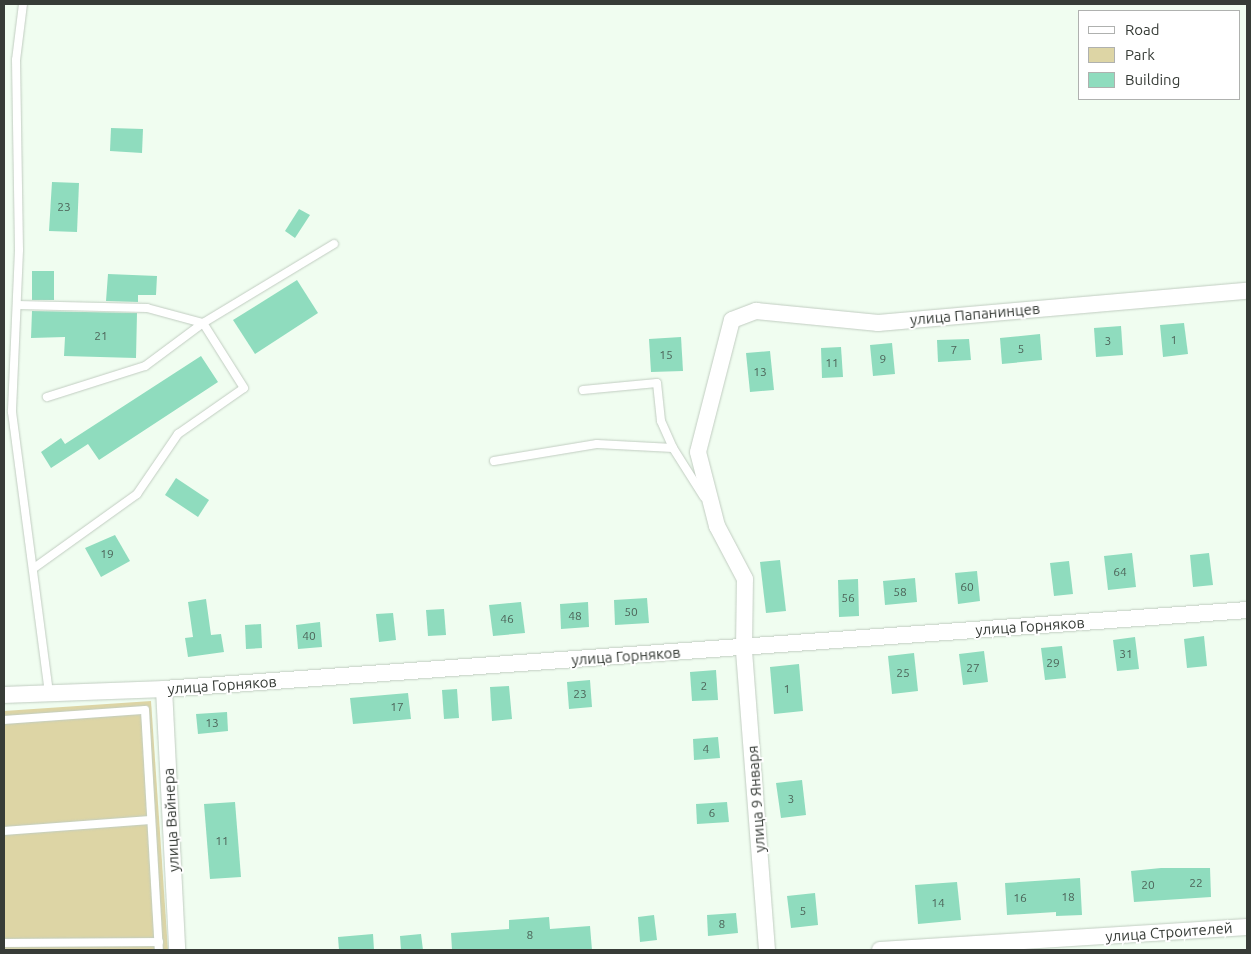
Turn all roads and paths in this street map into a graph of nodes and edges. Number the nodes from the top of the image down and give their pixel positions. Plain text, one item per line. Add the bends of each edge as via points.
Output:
1 (23, 4) edge
2 (334, 244) dead end
3 (1247, 291) edge
4 (17, 305) junction
5 (203, 323) junction
6 (723, 347) joint
7 (583, 390) dead end
8 (47, 396) dead end
9 (673, 448) junction
10 (494, 461) dead end
11 (714, 514) junction
12 (34, 568) junction
13 (1247, 610) edge
14 (744, 648) junction
15 (164, 689) junction
16 (49, 692) junction
17 (4, 695) edge
18 (4, 720) edge
19 (150, 820) junction
20 (4, 831) edge
21 (1247, 927) edge
22 (4, 943) edge
23 (159, 946) edge
24 (177, 950) edge
25 (767, 950) edge
26 (880, 950) edge

1 - 4 lane via 16,60
2 - 5 lane
3 - 6 street, улица Папанинцев via 878,323 756,311 732,320
4 - 5 lane via 147,308
4 - 12 lane via 12,412
5 - 8 lane via 145,366
5 - 12 lane via 244,388 178,434 137,494
6 - 11 street, улица 9 Января via 698,452
7 - 9 lane via 657,383 661,421
9 - 10 lane via 597,444
9 - 11 lane
11 - 14 street, улица 9 Января via 745,579
12 - 16 lane
13 - 14 street, улица Горняков
14 - 15 street, улица Горняков
14 - 25 street, улица 9 Января
15 - 16 street, улица Горняков
15 - 24 street, улица Вайнера
16 - 17 street, улица Горняков
18 - 19 lane via 144,710
19 - 20 lane
19 - 23 lane
21 - 26 street, улица Строителей
22 - 23 lane

